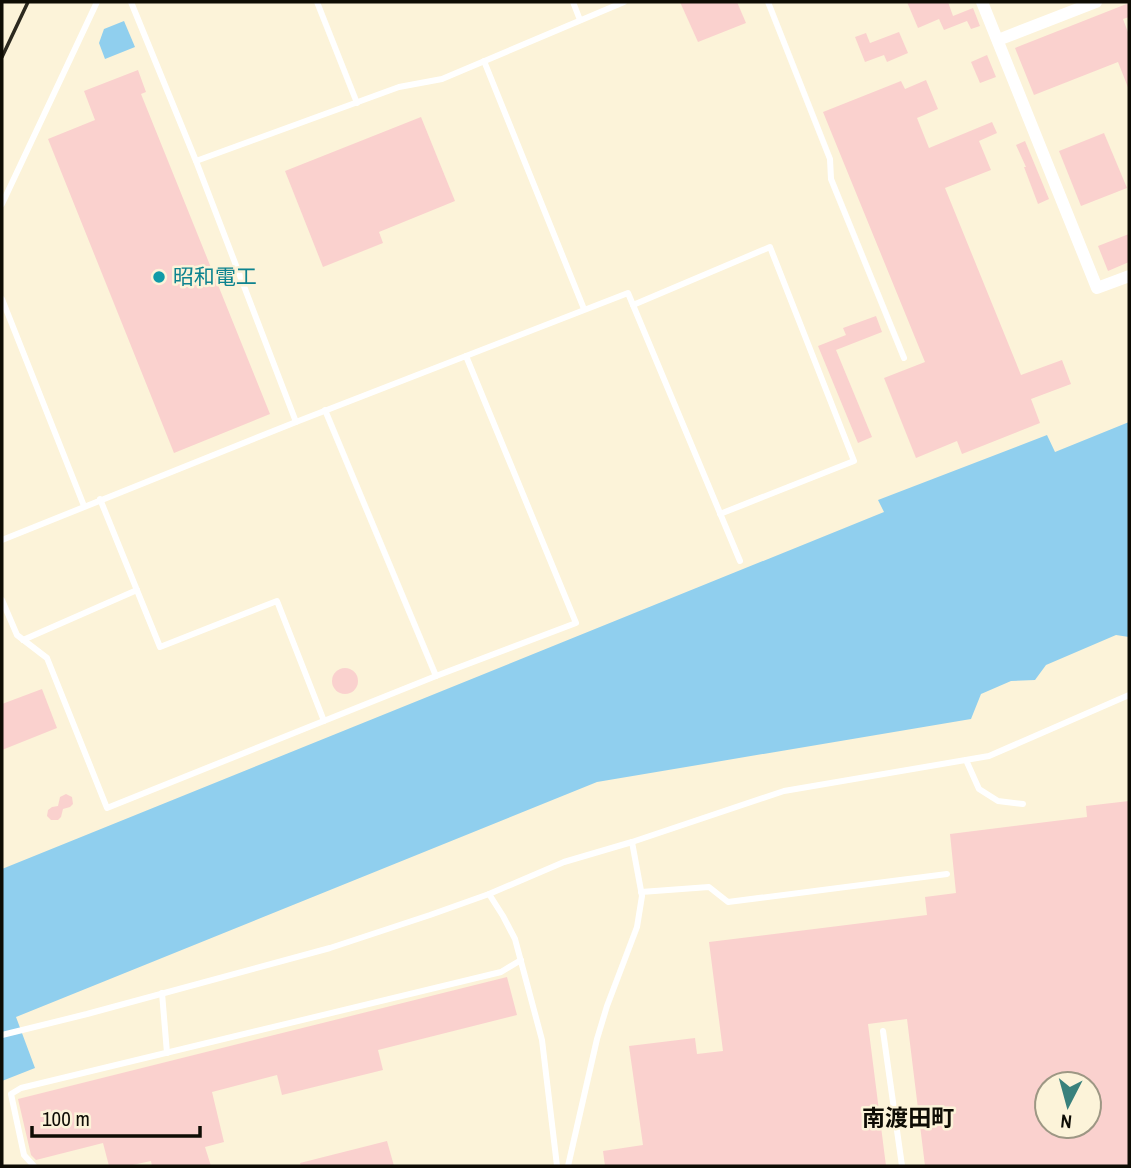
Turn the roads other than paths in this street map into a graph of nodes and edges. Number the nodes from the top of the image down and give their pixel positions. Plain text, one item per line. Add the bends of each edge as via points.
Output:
1 (97, 2) edge
2 (131, 2) edge
3 (317, 2) edge
4 (573, 2) edge
5 (624, 2) edge
6 (768, 2) edge
7 (982, 2) edge
8 (1096, 2) edge
9 (580, 20) junction
10 (998, 40) junction
11 (484, 61) junction
12 (358, 103) junction
13 (196, 161) junction
14 (2, 205) edge
15 (1129, 275) edge
16 (2, 299) edge
17 (633, 305) junction
18 (584, 309) junction
19 (466, 355) junction
20 (904, 358) dead end
21 (325, 410) junction
22 (296, 422) junction
23 (100, 499) junction
24 (83, 506) junction
25 (720, 514) junction
26 (2, 540) edge
27 (740, 561) dead end
28 (137, 590) junction
29 (2, 600) edge
30 (23, 640) junction
31 (436, 676) junction
32 (1129, 695) edge
33 (324, 721) junction
34 (966, 760) junction
35 (1023, 804) dead end
36 (632, 842) junction
37 (947, 874) dead end
38 (641, 892) junction
39 (489, 894) junction
40 (521, 960) junction
41 (162, 993) junction
42 (883, 1031) dead end
43 (2, 1035) edge
44 (167, 1053) junction
45 (34, 1166) edge
46 (557, 1166) edge
47 (568, 1166) edge
48 (902, 1166) edge

1 - 14 lane
2 - 13 lane
3 - 12 lane
4 - 9 lane
5 - 9 lane
6 - 20 lane via 830,159 831,179
7 - 10 street
8 - 10 street
9 - 11 lane
10 - 15 street via 1097,288
11 - 12 lane via 442,79 399,87
11 - 18 lane
12 - 13 lane
13 - 22 lane
16 - 24 lane
17 - 18 lane via 628,293
17 - 25 lane
17 - 25 lane via 770,247 854,461
18 - 19 lane
19 - 21 lane
19 - 31 lane via 576,623
21 - 22 lane
21 - 31 lane
22 - 23 lane
23 - 24 lane
23 - 28 lane
24 - 26 lane
25 - 27 lane
28 - 30 lane
28 - 33 lane via 160,647 278,601
29 - 30 lane
30 - 33 lane via 47,658 107,808
31 - 33 lane
32 - 34 lane via 989,756
34 - 35 lane via 979,789 998,801
34 - 36 lane via 784,791
36 - 38 lane
36 - 39 lane via 564,862
37 - 38 lane via 728,902 709,887
38 - 47 lane via 636,927 597,1039
39 - 40 lane via 515,939
39 - 41 lane via 355,940
40 - 44 lane via 501,972
40 - 46 lane via 542,1040
41 - 43 lane
41 - 44 lane
42 - 48 lane
44 - 45 lane via 11,1094 24,1155

